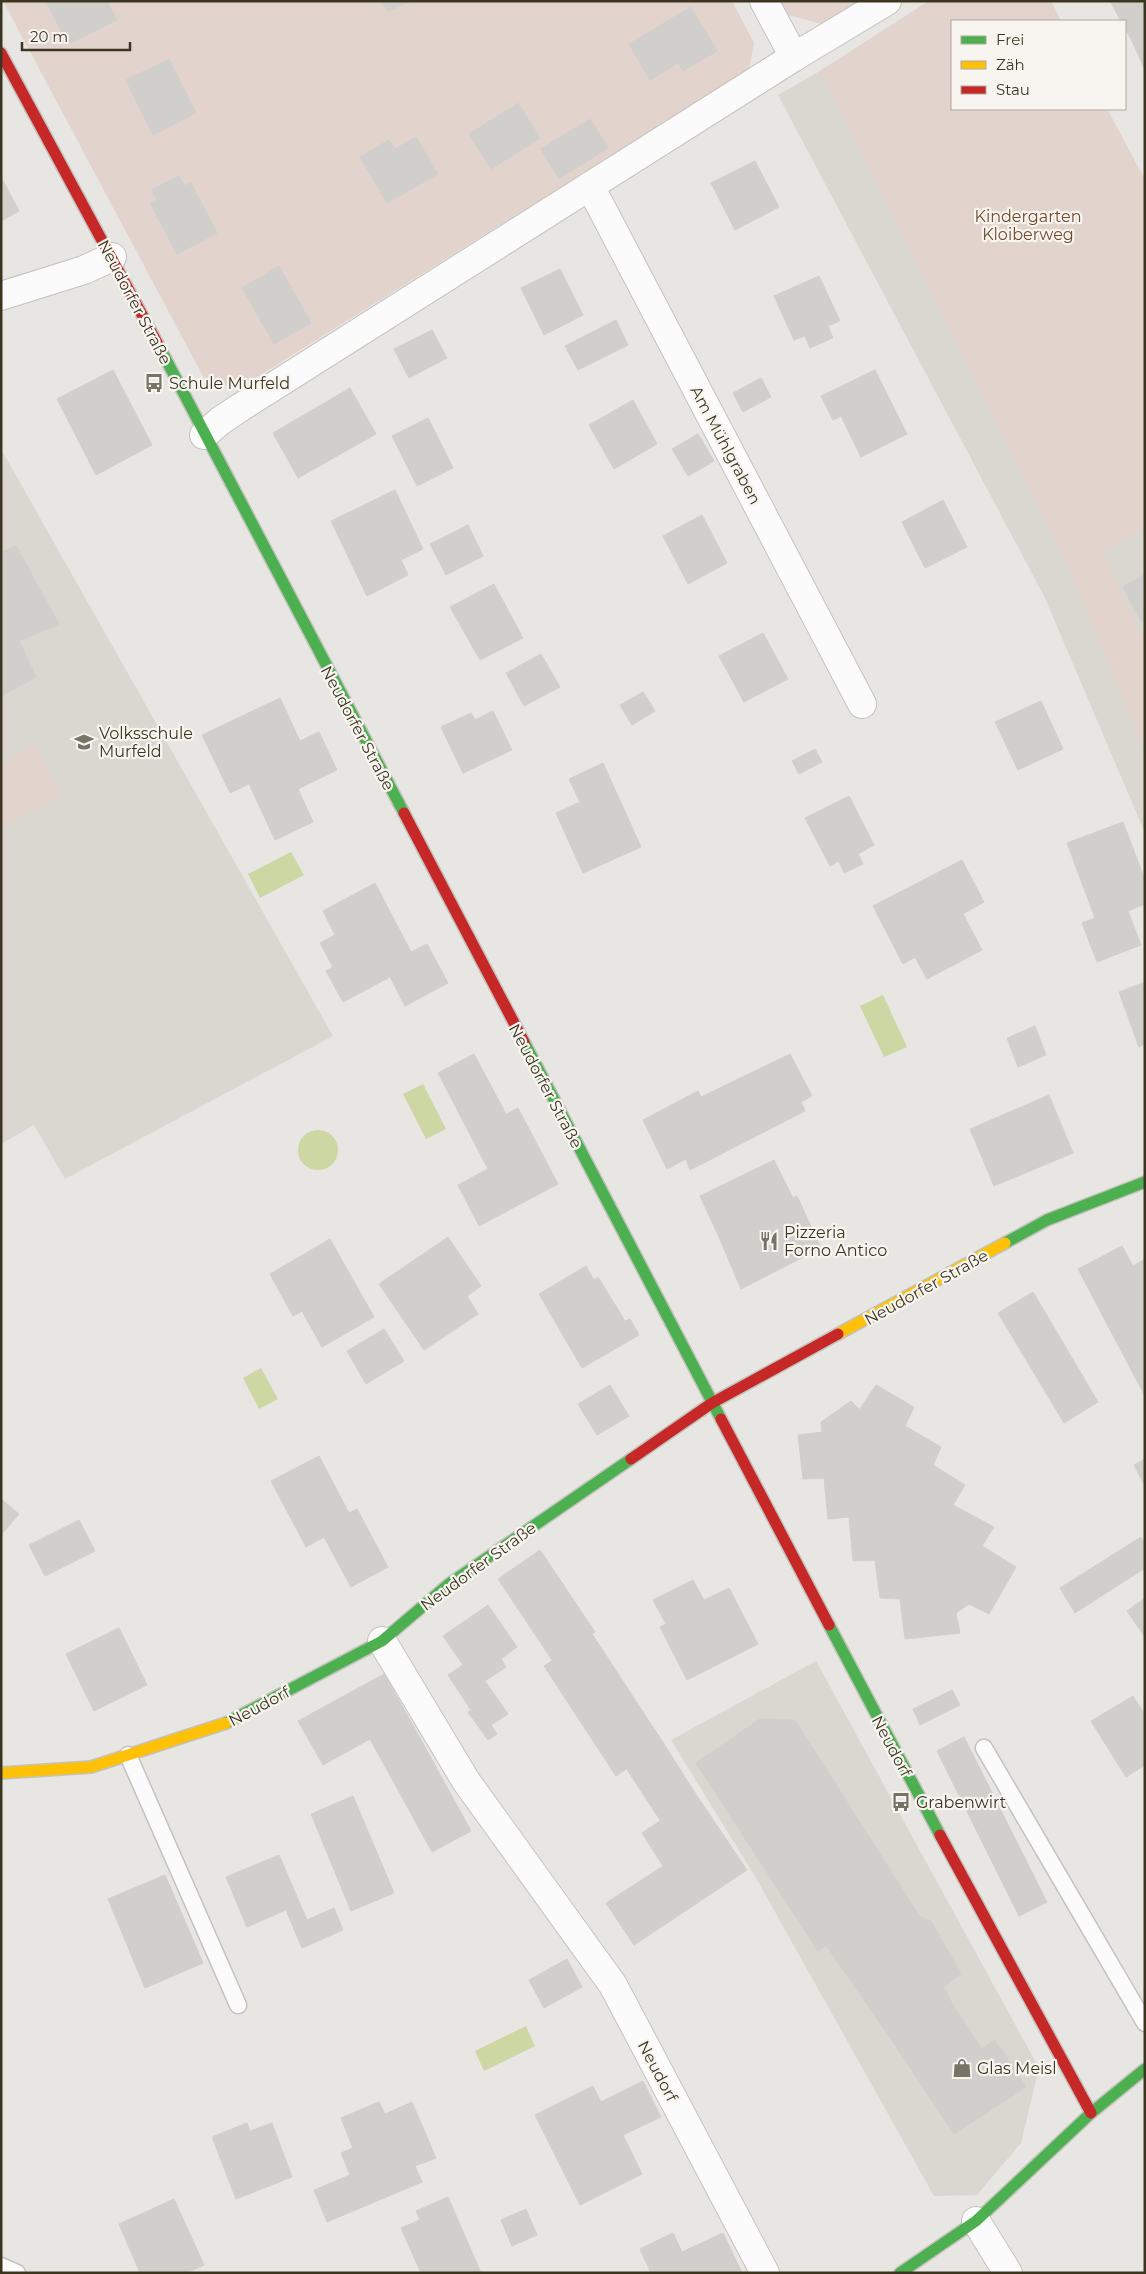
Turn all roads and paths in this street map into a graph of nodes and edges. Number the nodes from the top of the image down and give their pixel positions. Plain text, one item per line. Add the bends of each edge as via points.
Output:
1 (764, 1) edge
2 (887, 1) edge
3 (1, 54) edge
4 (794, 57) junction
5 (590, 186) junction
6 (112, 257) junction
7 (1, 296) edge
8 (204, 435) junction
9 (862, 704) dead end
10 (1145, 1182) edge
11 (712, 1403) junction
12 (382, 1641) junction
13 (984, 1748) dead end
14 (128, 1755) junction
15 (1, 1773) edge
16 (238, 2005) dead end
17 (1145, 2023) edge
18 (1145, 2069) edge
19 (1091, 2113) junction
20 (976, 2221) junction
21 (1, 2266) edge
22 (17, 2273) edge
23 (765, 2273) edge
24 (900, 2273) edge
25 (1008, 2273) edge

1 - 4 street
2 - 4 street
3 - 6 street, Neudorfer Straße
4 - 5 street
5 - 8 street via 227,417
5 - 9 street, Am Mühlgraben
6 - 7 street via 84,270
6 - 8 street, Neudorfer Straße
8 - 11 street, Neudorfer Straße
10 - 11 street, Neudorfer Straße via 1047,1220
11 - 12 street, Neudorfer Straße via 449,1584
11 - 19 street, Neudorf via 912,1783
12 - 14 street, Neudorf via 222,1725
12 - 23 street, Neudorf via 466,1781 613,1985
13 - 17 lane
14 - 15 street, Neudorf via 91,1767
14 - 16 lane
18 - 19 street
19 - 20 street
20 - 24 street
20 - 25 street
21 - 22 lane

